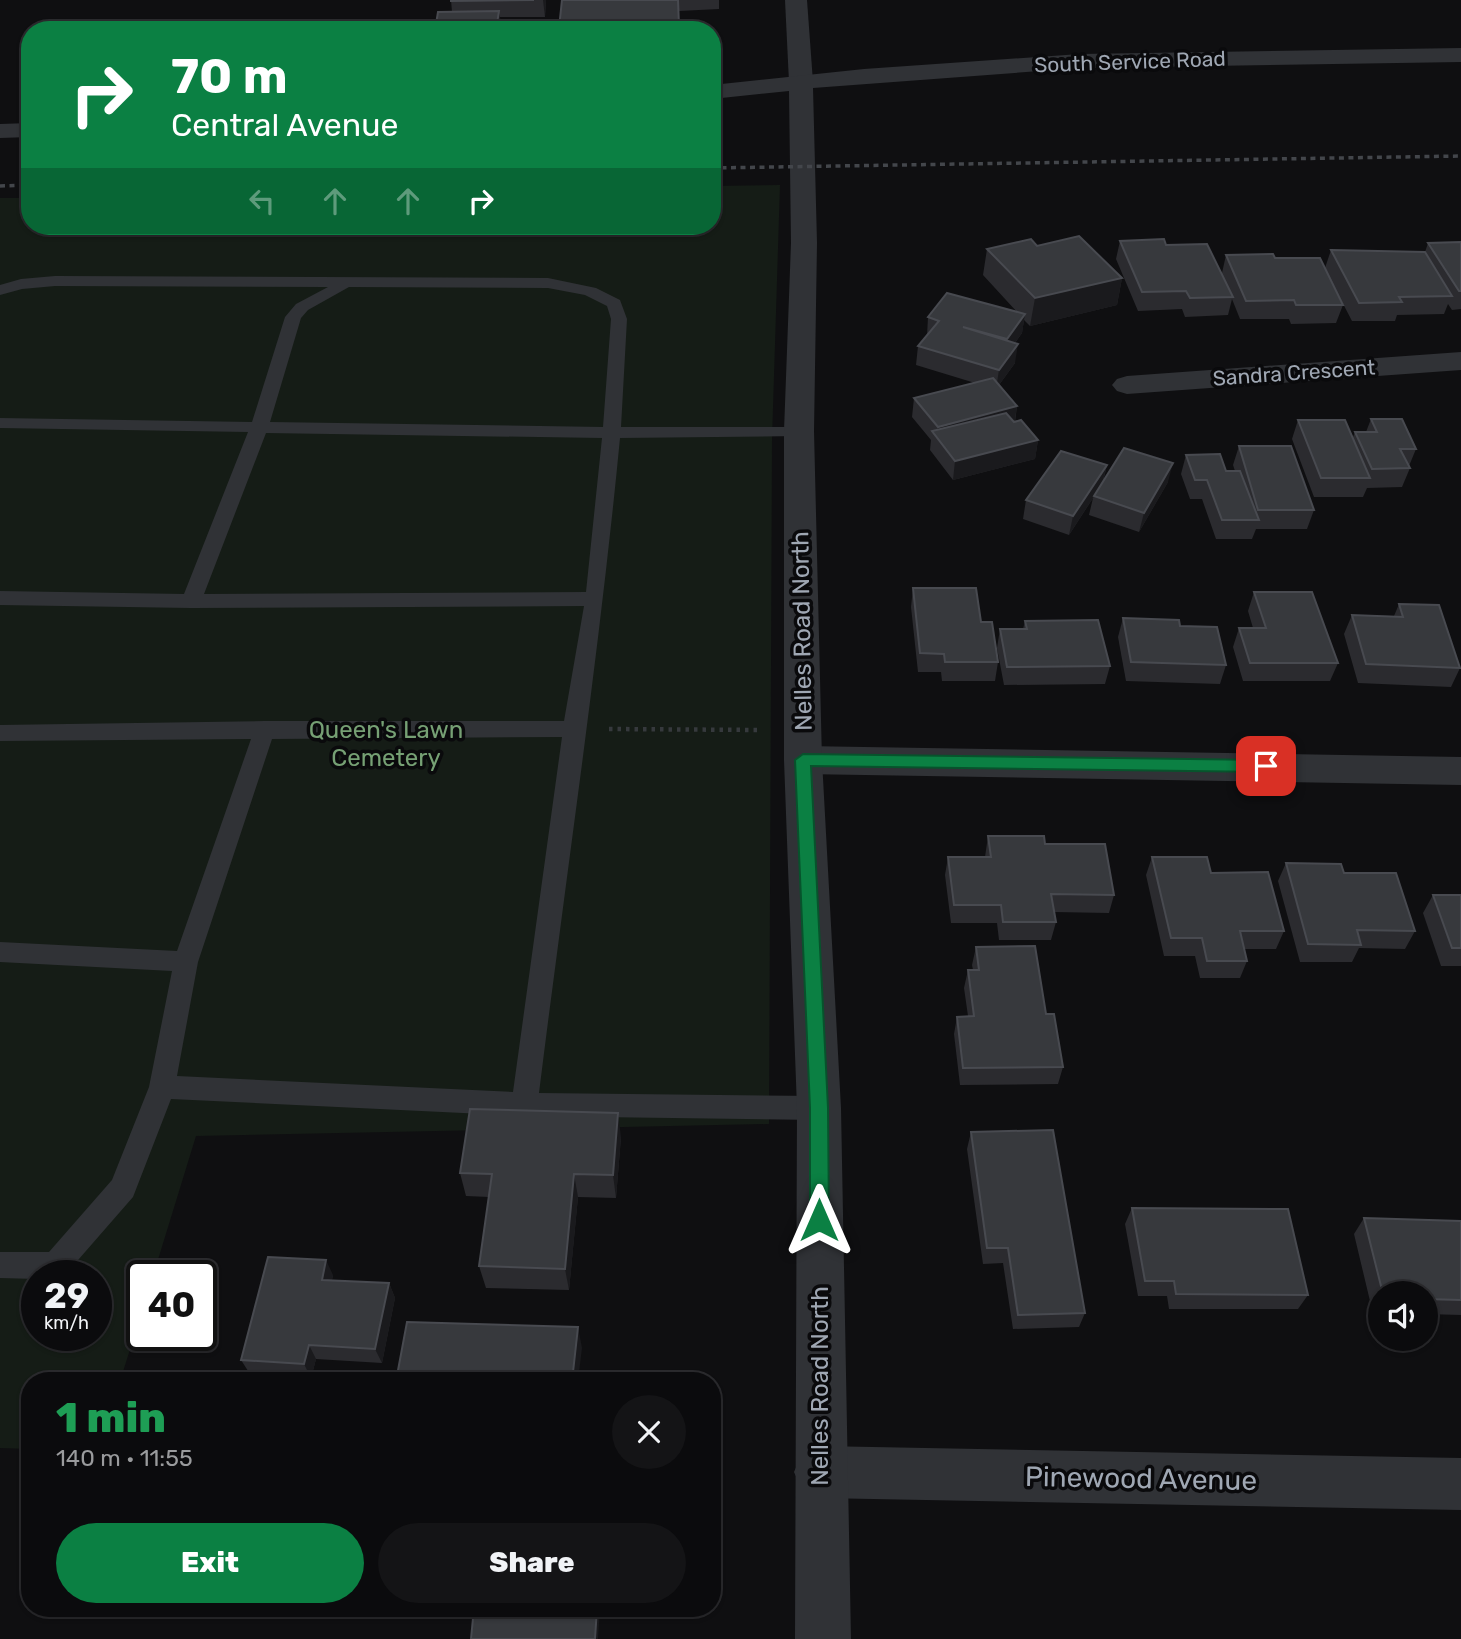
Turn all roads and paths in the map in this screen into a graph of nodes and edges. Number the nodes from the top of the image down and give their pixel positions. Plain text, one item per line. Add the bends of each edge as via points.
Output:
1 (796, 0) edge
2 (1461, 55) edge
3 (801, 82) junction
4 (721, 91) edge
5 (21, 130) edge
6 (0, 131) edge
7 (256, 282) junction
8 (357, 282) junction
9 (0, 290) edge
10 (287, 306) junction
11 (1461, 361) edge
12 (1127, 385) dead end
13 (0, 423) edge
14 (260, 426) junction
15 (799, 431) junction
16 (612, 433) junction
17 (0, 598) edge
18 (595, 599) junction
19 (191, 601) junction
20 (265, 729) junction
21 (574, 729) junction
22 (759, 730) dead end
23 (0, 733) edge
24 (803, 760) junction
25 (1461, 771) edge
26 (0, 953) edge
27 (186, 962) junction
28 (162, 1087) junction
29 (524, 1104) junction
30 (819, 1108) junction
31 (0, 1265) edge
32 (820, 1472) junction
33 (1461, 1484) edge
34 (823, 1639) edge

1 - 3 street, Nelles Road North
2 - 3 street, South Service Road via 1080,61
3 - 4 street, South Service Road
3 - 15 street, Nelles Road North via 804,243
5 - 6 street
7 - 8 lane
7 - 9 lane via 55,281
7 - 10 lane via 268,286
8 - 10 lane via 302,307
8 - 16 lane via 548,283 590,291 614,303 619,319
10 - 14 lane
11 - 12 street, Sandra Crescent
13 - 14 lane
14 - 16 lane
14 - 19 lane
15 - 16 lane
15 - 24 street, Nelles Road North
16 - 18 lane
17 - 19 lane
18 - 19 lane
18 - 21 lane
20 - 21 lane
20 - 23 lane
20 - 27 lane
21 - 22 path
21 - 29 lane
24 - 25 street
24 - 30 street, Nelles Road North
26 - 27 lane
27 - 28 lane
28 - 29 lane
28 - 31 lane via 123,1188 55,1266
29 - 30 lane
30 - 32 street, Nelles Road North
32 - 33 street, Pinewood Avenue
32 - 34 street, Nelles Road North

